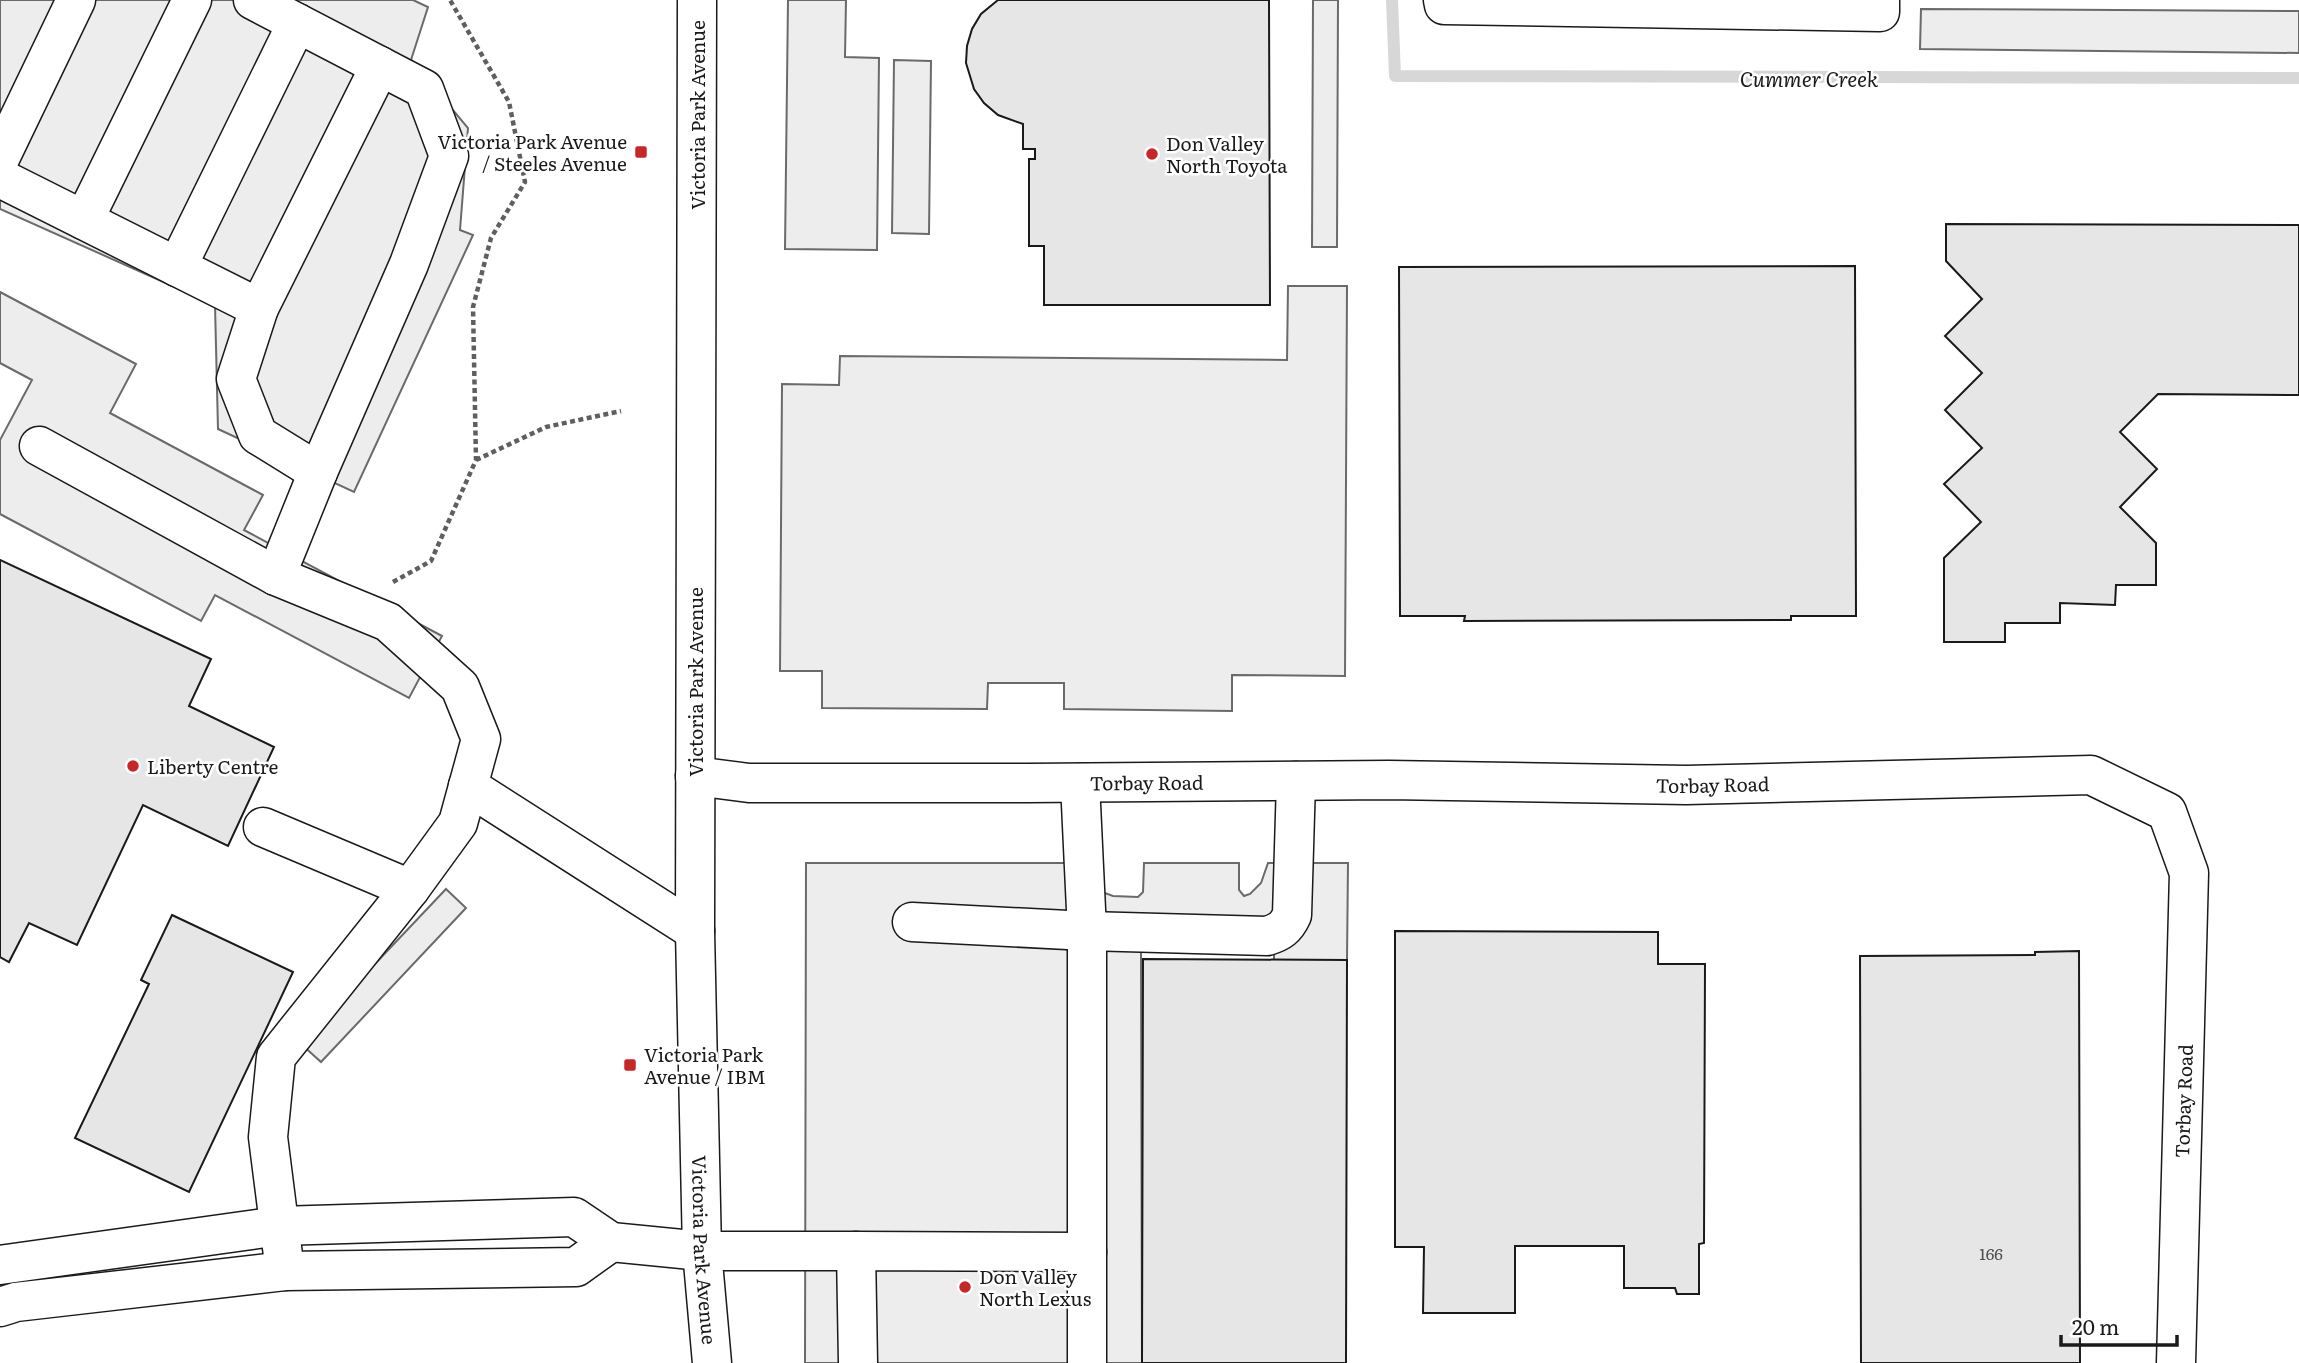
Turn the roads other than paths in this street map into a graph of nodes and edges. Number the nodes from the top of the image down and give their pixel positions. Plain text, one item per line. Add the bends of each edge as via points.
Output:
1 (76, 0) edge
2 (192, 0) edge
3 (253, 0) edge
4 (697, 0) edge
5 (1443, 0) edge
6 (1880, 0) edge
7 (297, 23) junction
8 (380, 66) junction
9 (0, 158) edge
10 (0, 178) edge
11 (84, 220) junction
12 (177, 267) junction
13 (259, 308) junction
14 (39, 446) dead end
15 (318, 472) junction
16 (276, 576) junction
17 (695, 776) junction
18 (1296, 781) junction
19 (1080, 783) junction
20 (468, 786) junction
21 (262, 827) dead end
22 (410, 889) junction
23 (912, 922) dead end
24 (695, 931) junction
25 (1087, 931) junction
26 (279, 1226) junction
27 (611, 1242) junction
28 (702, 1251) junction
29 (856, 1251) junction
30 (1087, 1252) junction
31 (0, 1264) edge
32 (285, 1270) junction
33 (8, 1305) edge
34 (712, 1363) edge
35 (858, 1363) edge
36 (1087, 1363) edge
37 (2176, 1363) edge

1 - 9 street
2 - 11 street
3 - 7 street
4 - 17 street, Victoria Park Avenue
5 - 6 street via 1444,5 1880,12
7 - 8 street
7 - 12 street
8 - 13 street
8 - 15 street via 424,89 449,156 409,264
10 - 11 street
11 - 12 street
12 - 13 street
13 - 15 street via 236,379 258,435
14 - 16 street
15 - 16 street
16 - 20 street via 388,621 460,687 481,739
17 - 19 street, Torbay Road via 749,783
17 - 24 street, Victoria Park Avenue
18 - 19 street, Torbay Road
18 - 25 street via 1292,915 1287,926 1268,936
18 - 37 street, Torbay Road via 1686,785 2091,775 2167,812 2189,873
19 - 25 street
20 - 22 street via 458,823
20 - 24 street
21 - 22 street
22 - 26 street via 276,1057 268,1137
23 - 25 street
24 - 28 street, Victoria Park Avenue
25 - 30 street
26 - 27 street via 574,1217
26 - 31 street
26 - 32 street
27 - 28 street
27 - 32 street via 576,1267
28 - 29 street
28 - 34 street, Victoria Park Avenue
29 - 30 street
29 - 35 street
30 - 36 street
31 - 33 street
32 - 33 street

